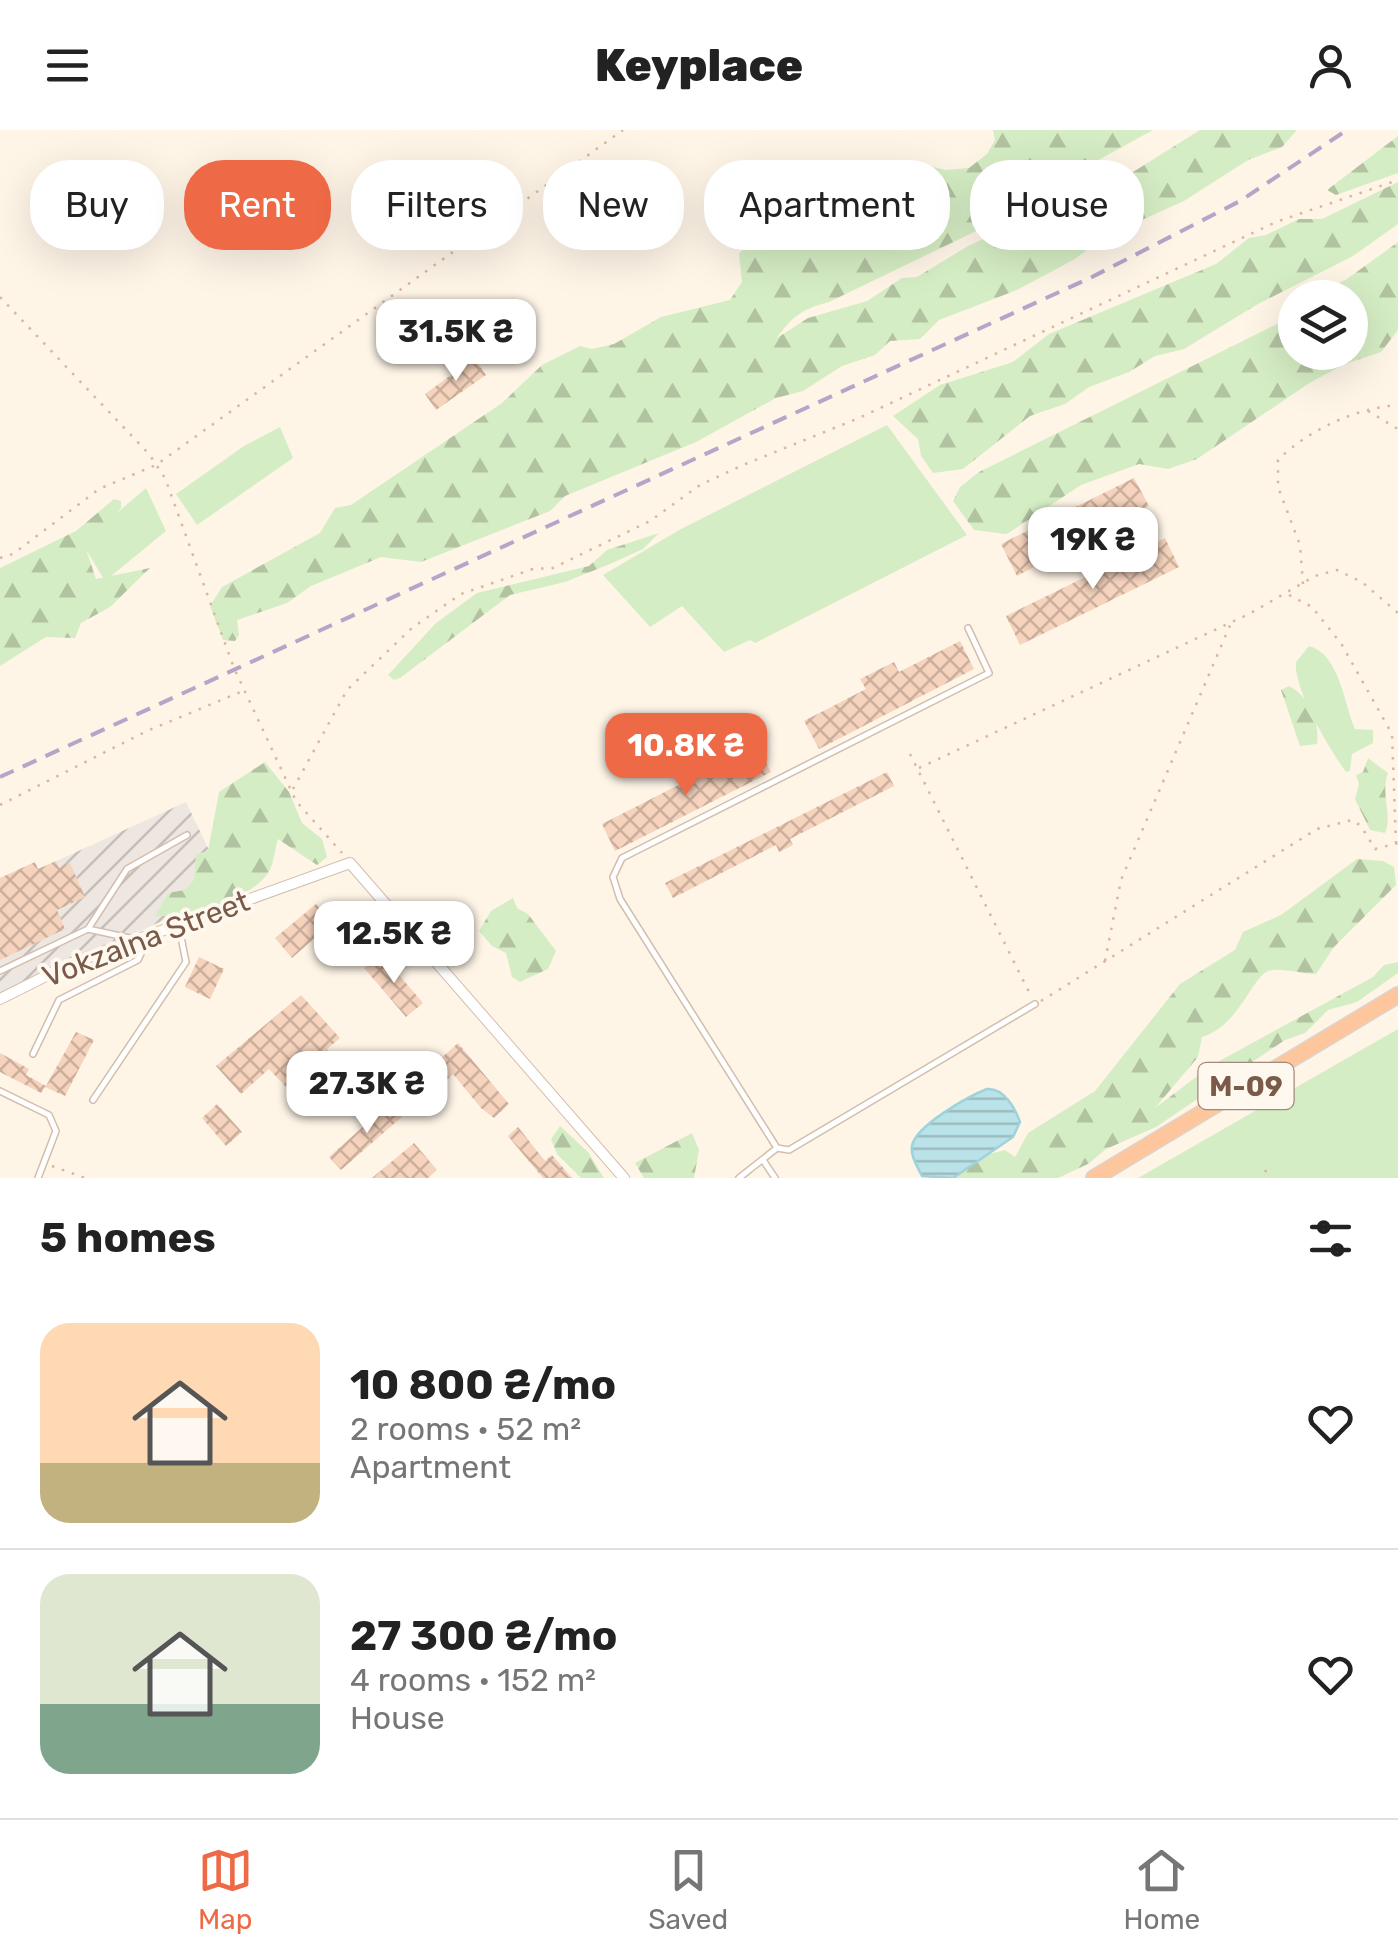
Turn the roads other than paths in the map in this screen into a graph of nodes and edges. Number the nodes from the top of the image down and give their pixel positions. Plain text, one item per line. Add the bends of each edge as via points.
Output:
1 (968, 628) dead end
2 (187, 835) dead end
3 (179, 924) junction
4 (88, 929) junction
5 (151, 934) junction
6 (137, 940) junction
7 (0, 971) edge
8 (1398, 995) edge
9 (0, 1000) edge
10 (1035, 1004) road end
11 (33, 1054) dead end
12 (0, 1091) edge
13 (93, 1100) dead end
14 (777, 1148) junction
15 (762, 1160) junction
16 (38, 1178) edge
17 (624, 1178) edge
18 (738, 1178) edge
19 (775, 1178) edge
20 (1094, 1178) edge

1 - 14 lane via 990,672 622,858 613,877 620,899
2 - 4 lane via 127,869
3 - 5 street, Vokzalna Street
3 - 13 lane via 186,962
3 - 17 street, Vokzalna Street via 350,863
4 - 6 lane
4 - 7 lane
5 - 6 street, Vokzalna Street
5 - 11 lane via 138,960 59,1000
6 - 9 street, Vokzalna Street via 72,963
8 - 20 highway, М-09
10 - 14 lane via 789,1150
12 - 16 lane via 48,1115 56,1131
14 - 15 lane
15 - 18 lane
15 - 19 lane

